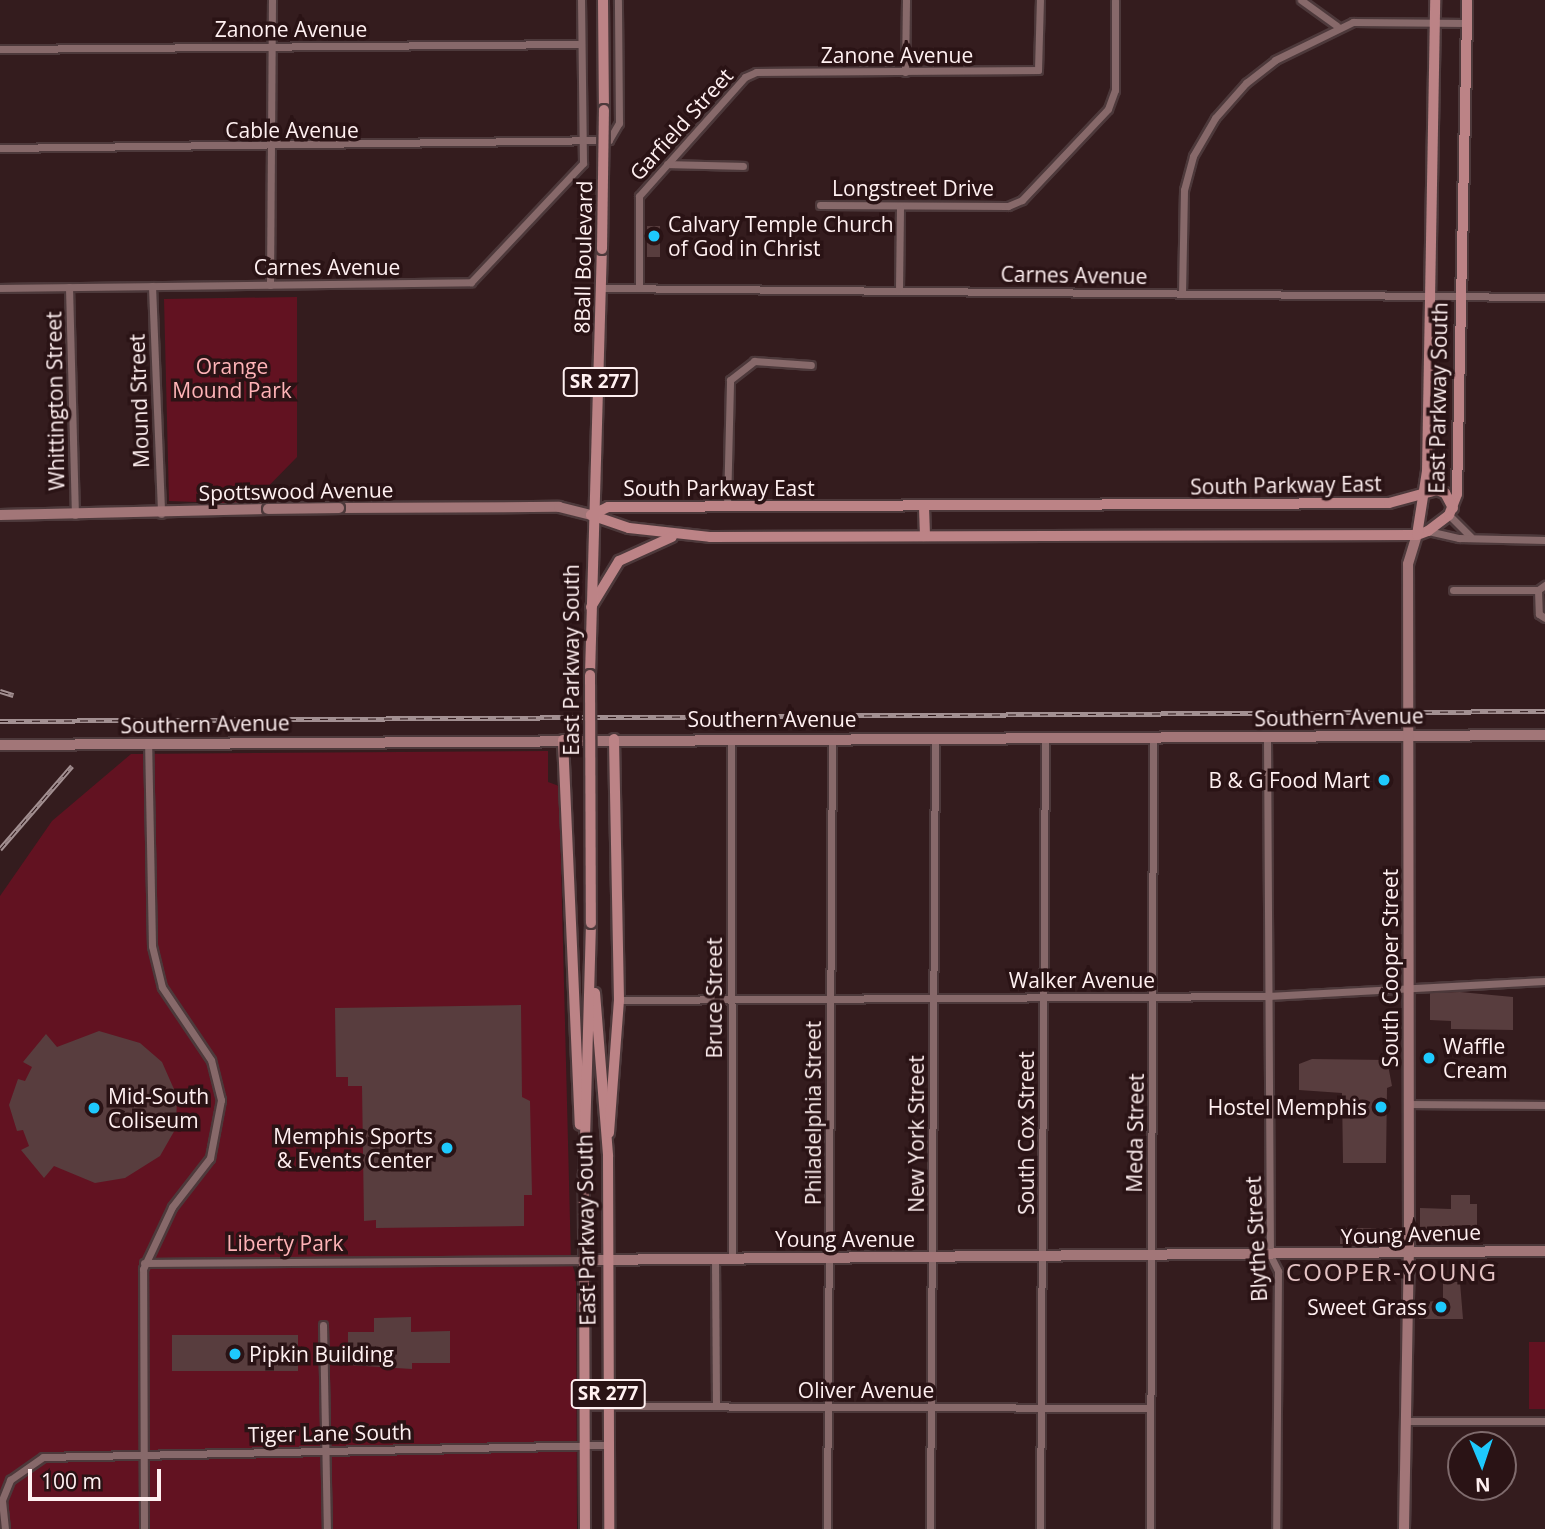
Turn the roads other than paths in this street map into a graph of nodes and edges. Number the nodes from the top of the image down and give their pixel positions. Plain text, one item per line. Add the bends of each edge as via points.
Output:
1 (272, 0) edge
2 (581, 0) edge
3 (603, 0) edge
4 (618, 0) edge
5 (906, 0) edge
6 (1040, 0) edge
7 (1115, 0) edge
8 (1301, 0) edge
9 (1434, 0) edge
10 (1467, 0) edge
11 (1434, 23) junction
12 (1466, 23) junction
13 (1337, 26) junction
14 (581, 44) junction
15 (272, 46) junction
16 (0, 48) edge
17 (756, 72) joint
18 (905, 72) junction
19 (585, 144) junction
20 (0, 148) edge
21 (271, 148) junction
22 (667, 164) junction
23 (743, 166) dead end
24 (820, 205) dead end
25 (900, 206) junction
26 (270, 285) junction
27 (152, 286) junction
28 (69, 287) junction
29 (0, 288) edge
30 (602, 288) junction
31 (639, 288) junction
32 (899, 290) junction
33 (1182, 294) junction
34 (1429, 295) junction
35 (1460, 296) junction
36 (1545, 297) edge
37 (811, 365) dead end
38 (1424, 495) junction
39 (727, 506) junction
40 (924, 507) junction
41 (1451, 512) junction
42 (161, 514) junction
43 (0, 515) edge
44 (75, 515) junction
45 (591, 515) junction
46 (1422, 533) junction
47 (677, 535) junction
48 (925, 536) junction
49 (1474, 537) junction
50 (1545, 540) edge
51 (1541, 588) edge
52 (1454, 590) dead end
53 (589, 613) junction
54 (1545, 618) edge
55 (1410, 735) junction
56 (1545, 735) edge
57 (1267, 737) junction
58 (731, 738) junction
59 (832, 738) junction
60 (935, 738) junction
61 (1045, 738) junction
62 (1153, 738) junction
63 (614, 739) junction
64 (563, 740) junction
65 (148, 744) junction
66 (0, 745) edge
67 (591, 927) junction
68 (1545, 981) edge
69 (1410, 988) junction
70 (1267, 996) junction
71 (1154, 997) junction
72 (731, 998) junction
73 (933, 998) junction
74 (1045, 998) junction
75 (831, 999) junction
76 (619, 1000) junction
77 (1409, 1104) junction
78 (1545, 1105) edge
79 (608, 1156) junction
80 (584, 1174) junction
81 (1545, 1251) edge
82 (1151, 1255) junction
83 (1270, 1255) junction
84 (1409, 1255) junction
85 (1043, 1256) junction
86 (831, 1258) junction
87 (934, 1258) junction
88 (715, 1259) junction
89 (732, 1259) junction
90 (608, 1260) junction
91 (585, 1261) junction
92 (144, 1264) junction
93 (323, 1325) dead end
94 (584, 1406) junction
95 (608, 1406) junction
96 (716, 1406) junction
97 (828, 1407) junction
98 (1041, 1407) junction
99 (931, 1408) junction
100 (1149, 1408) junction
101 (1404, 1421) junction
102 (1545, 1421) edge
103 (607, 1445) junction
104 (585, 1446) junction
105 (326, 1451) junction
106 (142, 1454) junction
107 (5, 1529) edge
108 (144, 1529) edge
109 (327, 1529) edge
110 (585, 1529) edge
111 (609, 1529) edge
112 (827, 1529) edge
113 (930, 1529) edge
114 (1040, 1529) edge
115 (1150, 1529) edge
116 (1276, 1529) edge
117 (1404, 1529) edge

1 - 15 street
2 - 14 street
3 - 30 main road, 8Ball Boulevard / SR 277, bridge
4 - 19 street via 619,123 609,140
5 - 18 street
6 - 18 street, Zanone Avenue via 1038,70
7 - 25 street, Longstreet Drive via 1115,90 1108,109 1022,200 1008,206
8 - 13 street
9 - 11 main road, East Parkway South
10 - 12 main road, East Parkway South
11 - 12 street
11 - 13 street
11 - 34 main road, East Parkway South
12 - 35 main road, East Parkway South
13 - 33 street via 1275,60 1246,83 1215,118 1193,156 1184,190
14 - 15 street, Zanone Avenue
14 - 19 street
15 - 16 street, Zanone Avenue
15 - 21 street
17 - 18 street, Zanone Avenue
17 - 22 street, Garfield Street via 745,76
19 - 21 street, Cable Avenue
19 - 26 street, Carnes Avenue via 583,163 471,282
20 - 21 street, Cable Avenue
21 - 26 street
22 - 23 street
22 - 31 street, Garfield Street via 639,195
24 - 25 street, Longstreet Drive
25 - 32 street
26 - 27 street, Carnes Avenue
27 - 28 street, Carnes Avenue
27 - 42 street, Mound Street
28 - 29 street, Carnes Avenue
28 - 44 street, Whittington Street
30 - 31 street, Carnes Avenue
30 - 45 main road, 8Ball Boulevard / SR 277
31 - 32 street, Carnes Avenue
32 - 33 street, Carnes Avenue
33 - 34 street, Carnes Avenue
34 - 35 street, Carnes Avenue
34 - 38 main road, East Parkway South
35 - 36 street, Carnes Avenue
35 - 41 main road, East Parkway South
37 - 39 street via 754,361 730,380
38 - 40 main road, South Parkway East via 1389,503
38 - 41 main road via 1445,493
38 - 46 main road, East Parkway South
39 - 40 main road, South Parkway East
39 - 45 main road, South Parkway East via 608,507
40 - 48 main road
41 - 46 main road, East Parkway South
41 - 49 street via 1456,527
42 - 44 main road, Spottswood Avenue
42 - 45 main road, Spottswood Avenue, bridge via 559,507
43 - 44 main road, Spottswood Avenue
45 - 47 main road, South Parkway East
45 - 53 main road, East Parkway South / SR 277
46 - 48 main road, South Parkway East
46 - 49 street
46 - 55 main road, South Cooper Street via 1408,564
47 - 48 main road, South Parkway East
47 - 53 main road via 619,561
49 - 50 street
51 - 52 street
51 - 54 street via 1539,614
53 - 67 main road, East Parkway South / SR 277, bridge
55 - 56 main road, Southern Avenue
55 - 57 main road, Southern Avenue
55 - 69 main road, South Cooper Street
57 - 62 main road, Southern Avenue
57 - 70 street, Blythe Street
58 - 59 main road, Southern Avenue
58 - 63 main road, Southern Avenue
58 - 72 street, Bruce Street
59 - 60 main road, Southern Avenue
59 - 75 street, Philadelphia Street
60 - 61 main road, Southern Avenue
60 - 73 street, New York Street
61 - 62 main road, Southern Avenue
61 - 74 street, South Cox Street
62 - 71 street, Meda Street
63 - 64 main road, Southern Avenue
63 - 76 main road
64 - 65 main road, Southern Avenue
64 - 80 main road via 574,1061
65 - 66 main road, Southern Avenue
65 - 92 street via 152,947 162,987 211,1060 221,1100 210,1158 172,1207
67 - 79 main road, East Parkway South / SR 277
67 - 80 main road, East Parkway South / SR 277
68 - 69 street, Walker Avenue
69 - 70 street, Walker Avenue
69 - 77 main road, South Cooper Street
70 - 71 street, Walker Avenue
70 - 83 street, Blythe Street
71 - 74 street, Walker Avenue
71 - 82 street, Meda Street
72 - 75 street, Walker Avenue
72 - 76 street, Walker Avenue
72 - 89 street, Bruce Street
73 - 74 street, Walker Avenue
73 - 75 street, Walker Avenue
73 - 87 street, New York Street
74 - 85 street, South Cox Street
75 - 86 street, Philadelphia Street
76 - 79 main road
77 - 78 street
77 - 84 main road, South Cooper Street
79 - 90 main road, East Parkway South / SR 277
80 - 91 main road, East Parkway South / SR 277
81 - 84 main road, Young Avenue
82 - 83 main road, Young Avenue
82 - 85 main road, Young Avenue
82 - 100 street, Meda Street
83 - 84 main road, Young Avenue
83 - 116 street, Blythe Street via 1278,1270
84 - 101 main road, South Cooper Street
85 - 87 main road, Young Avenue
85 - 98 street, South Cox Street
86 - 87 main road, Young Avenue
86 - 89 main road, Young Avenue
86 - 97 street, Philadelphia Street
87 - 99 street, New York Street
88 - 89 main road, Young Avenue
88 - 90 main road, Young Avenue
88 - 96 street
90 - 91 main road, Young Avenue
90 - 95 main road, East Parkway South / SR 277
91 - 92 street, Young Avenue
91 - 94 main road, East Parkway South / SR 277
92 - 106 street
93 - 105 street
94 - 95 street, Oliver Avenue
94 - 104 main road, East Parkway South / SR 277
95 - 96 street, Oliver Avenue
95 - 103 main road, East Parkway South / SR 277
96 - 97 street, Oliver Avenue
97 - 99 street, Oliver Avenue
97 - 112 street, Philadelphia Street
98 - 99 street, Oliver Avenue
98 - 100 street, Oliver Avenue
98 - 114 street, South Cox Street
99 - 113 street, New York Street
100 - 115 street, Meda Street
101 - 102 street
101 - 117 main road, South Cooper Street
103 - 104 street, Tiger Lane South
103 - 111 main road, East Parkway South / SR 277
104 - 105 street, Tiger Lane South
104 - 110 main road, East Parkway South / SR 277
105 - 106 street, Tiger Lane South
105 - 109 street
106 - 107 street, Tiger Lane South via 53,1457 24,1465 10,1480 2,1500
106 - 108 street

